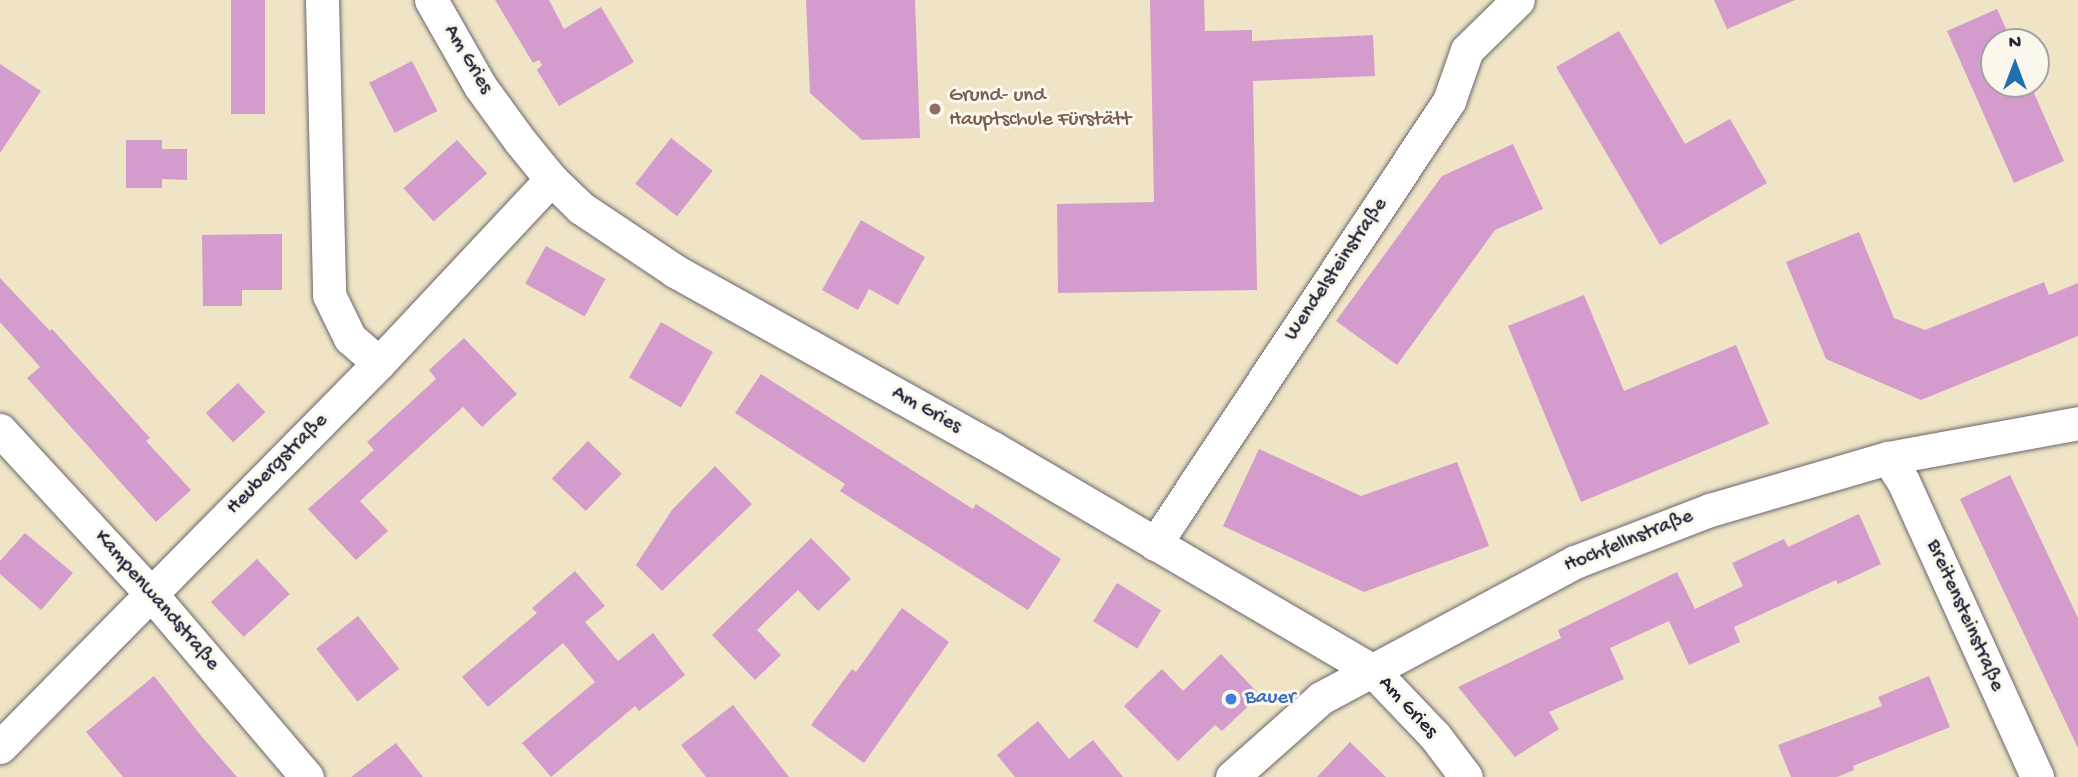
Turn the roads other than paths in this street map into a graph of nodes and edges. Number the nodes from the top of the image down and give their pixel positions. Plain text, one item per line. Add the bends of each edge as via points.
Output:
1 (322, 0) edge
2 (431, 0) edge
3 (1518, 0) edge
4 (551, 179) junction
5 (379, 363) junction
6 (2078, 423) edge
7 (0, 429) edge
8 (1888, 458) junction
9 (1155, 544) junction
10 (152, 594) junction
11 (1372, 670) junction
12 (0, 747) edge
13 (307, 777) edge
14 (1231, 777) edge
15 (1466, 777) edge
16 (2037, 777) edge

1 - 5 street via 329,295 350,338
2 - 4 street, Am Gries via 481,86
3 - 9 street, Wendelsteinstraße via 1467,50 1449,101
4 - 5 street, Heubergstraße
4 - 9 street, Am Gries via 581,208 675,271
5 - 10 street, Heubergstraße
6 - 8 street, Hochfellnstraße
7 - 10 street, Kampenwandstraße
8 - 11 street, Hochfellnstraße via 1710,510 1575,562
8 - 16 street, Breitensteinstraße via 1903,481
9 - 11 street, Am Gries
10 - 12 street, Heubergstraße
10 - 13 street, Kampenwandstraße
11 - 14 street, Hochfellnstraße via 1321,698
11 - 15 street, Am Gries via 1435,736

